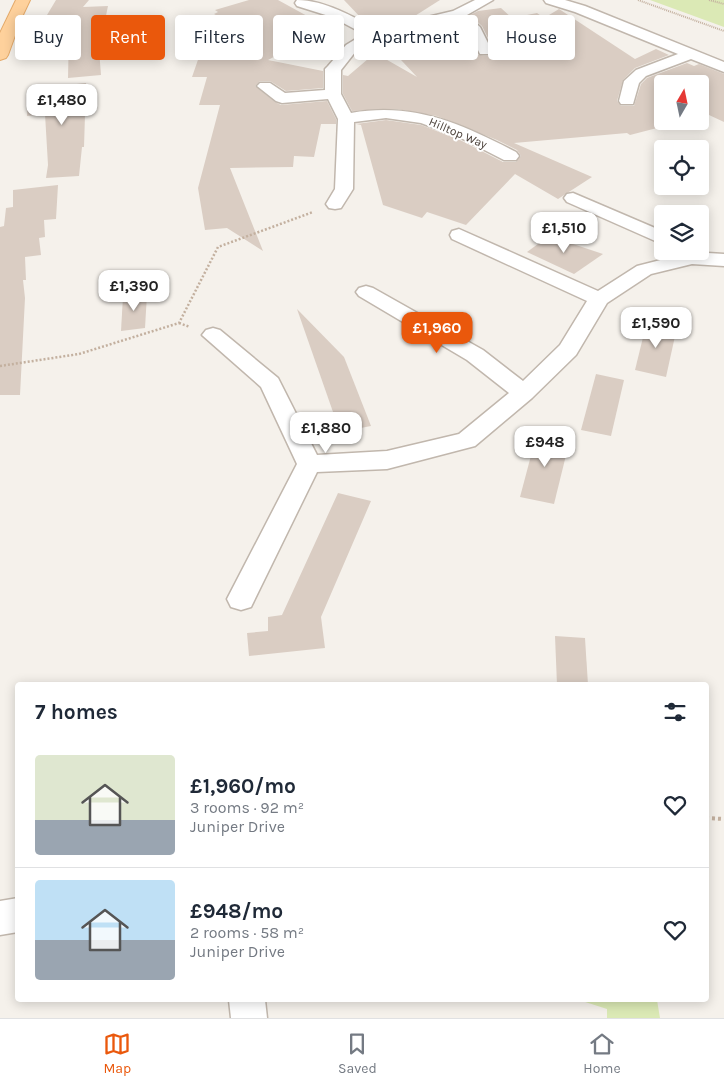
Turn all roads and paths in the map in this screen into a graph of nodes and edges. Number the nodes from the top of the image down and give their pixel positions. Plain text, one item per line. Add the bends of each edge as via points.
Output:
1 (23, 0) edge
2 (486, 0) edge
3 (551, 0) edge
4 (638, 0) edge
5 (709, 0) edge
6 (302, 2) dead end
7 (724, 4) edge
8 (458, 14) junction
9 (454, 15) edge
10 (354, 23) edge
11 (724, 31) edge
12 (354, 46) edge
13 (485, 51) dead end
14 (691, 54) junction
15 (0, 55) edge
16 (724, 66) edge
17 (265, 86) dead end
18 (333, 94) junction
19 (627, 101) dead end
20 (346, 119) junction
21 (510, 156) dead end
22 (572, 198) dead end
23 (335, 204) joint
24 (654, 234) edge
25 (459, 235) dead end
26 (709, 258) edge
27 (673, 260) edge
28 (724, 260) edge
29 (366, 292) dead end
30 (599, 299) junction
31 (213, 335) dead end
32 (0, 366) edge
33 (524, 393) junction
34 (309, 464) junction
35 (241, 599) dead end
36 (709, 818) edge
37 (724, 819) edge
38 (15, 916) edge
39 (0, 918) edge
40 (246, 1002) edge
41 (248, 1018) edge

1 - 15 main road
2 - 8 street
3 - 14 street
4 - 11 path
5 - 7 path
6 - 10 street
8 - 9 street
8 - 13 street via 475,30
12 - 18 street via 333,69
14 - 16 street
14 - 19 street via 641,73 632,81
17 - 18 street via 279,103
18 - 20 street
20 - 21 street, Hilltop Way via 390,113 433,120
20 - 23 street via 344,189
22 - 24 street
23 - 32 path via 218,248 179,323 79,354
25 - 30 street
26 - 28 street
27 - 30 street via 644,270
29 - 33 street via 475,355
30 - 33 street via 568,350
31 - 34 street via 270,383
33 - 34 street via 468,440 387,460
34 - 35 street
36 - 37 path
38 - 39 street
40 - 41 street

